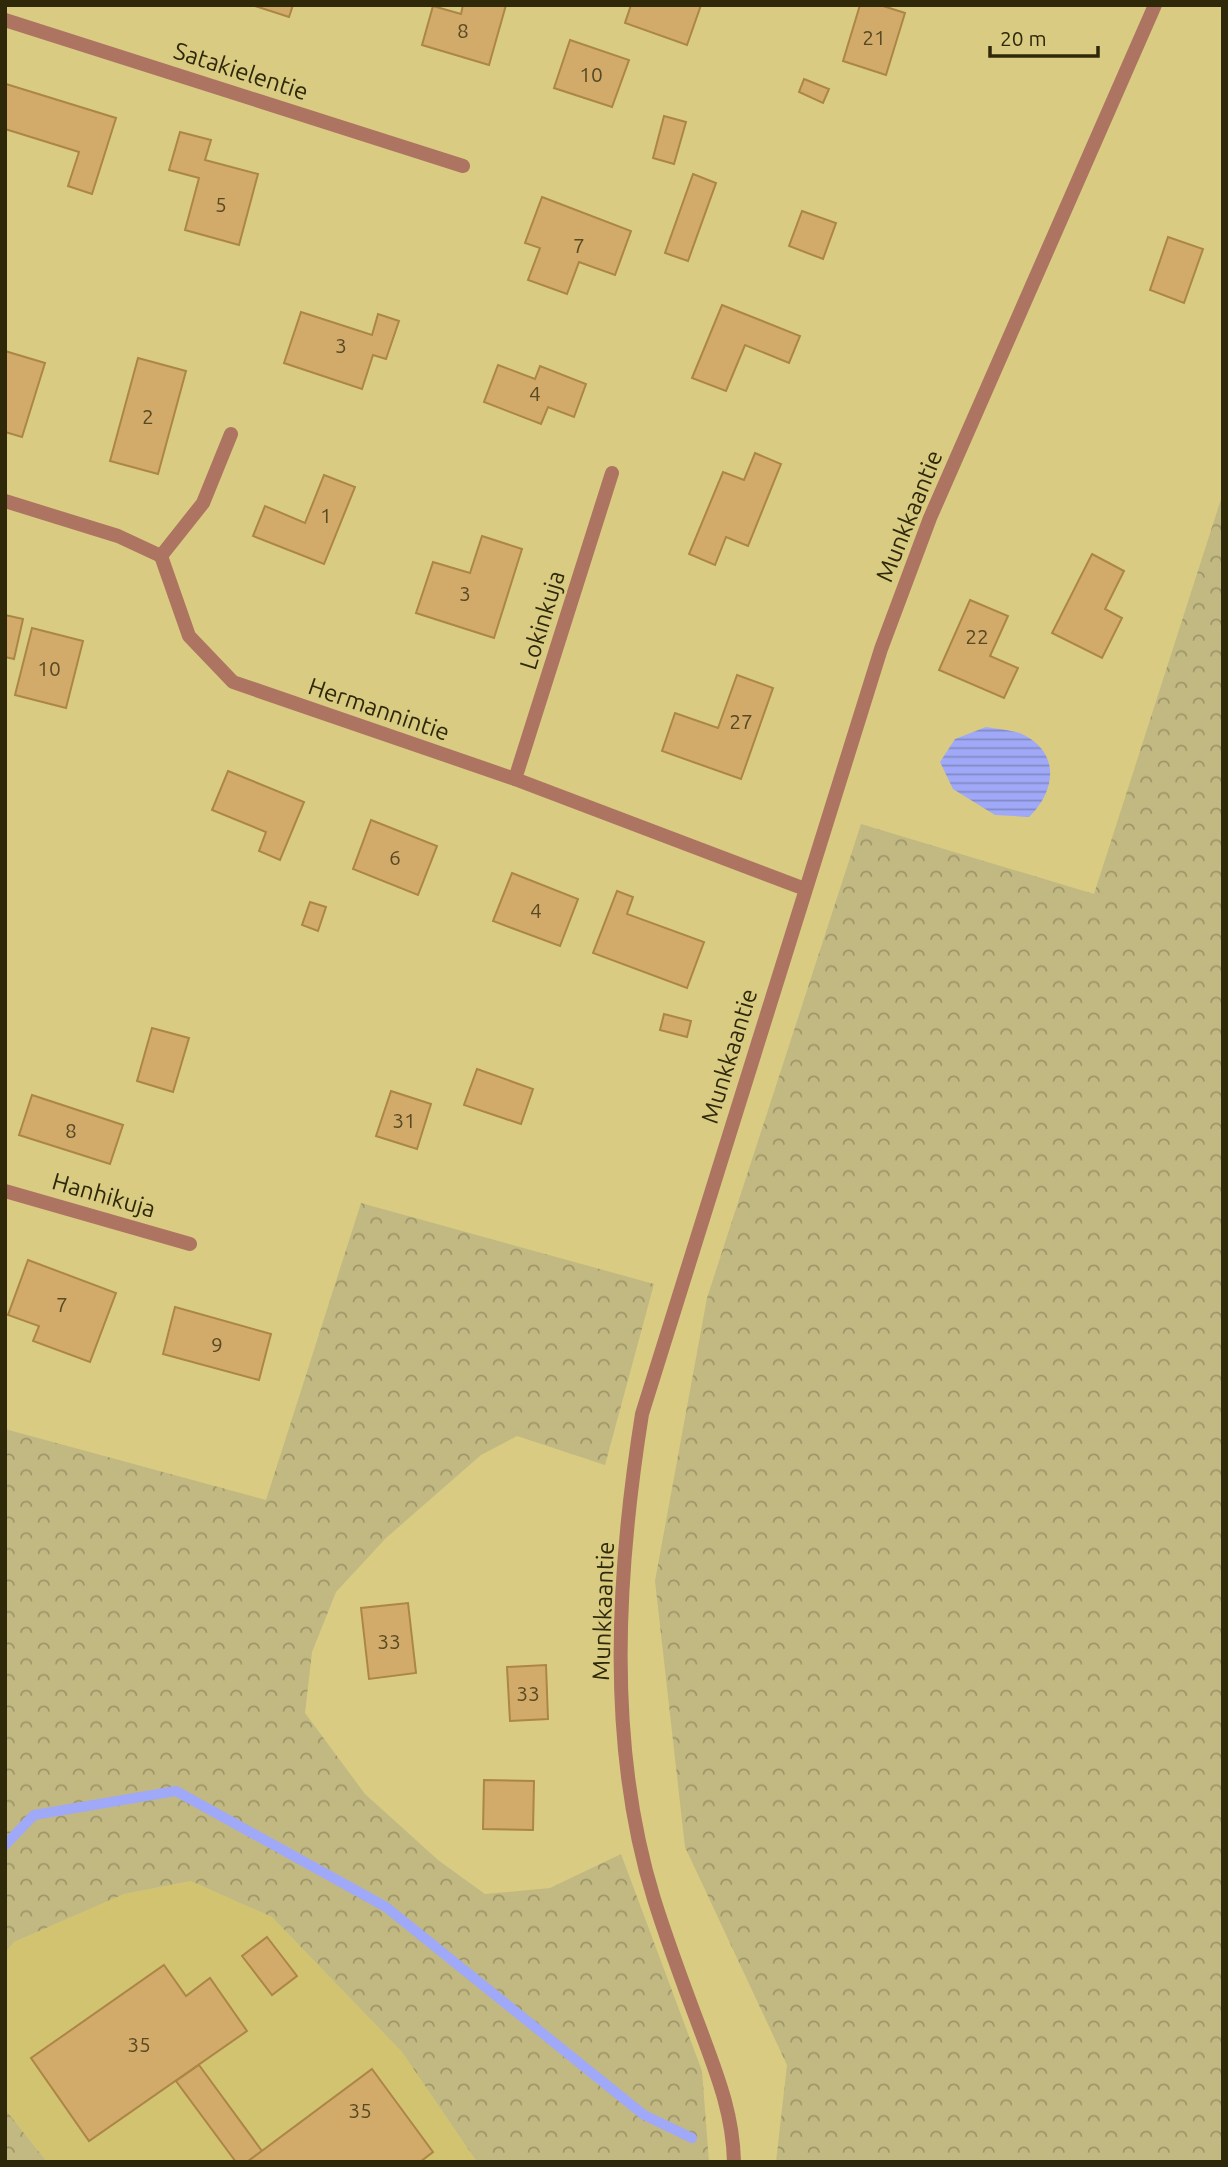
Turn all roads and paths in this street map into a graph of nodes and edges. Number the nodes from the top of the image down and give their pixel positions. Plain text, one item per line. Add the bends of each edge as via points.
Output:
1 (1155, 5) edge
2 (5, 20) edge
3 (463, 166) dead end
4 (231, 434) dead end
5 (611, 473) dead end
6 (5, 501) edge
7 (161, 556) junction
8 (515, 779) junction
9 (805, 889) junction
10 (5, 1191) edge
11 (190, 1244) dead end
12 (734, 2162) edge

1 - 9 street, Munkkaantie via 930,518 881,649
2 - 3 street, Satakielentie
4 - 7 street via 203,503
5 - 8 street, Lokinkuja
6 - 7 street via 118,536
7 - 8 street, Hermannintie via 189,636 233,682
8 - 9 street, Hermannintie
9 - 12 street, Munkkaantie via 642,1414 632,1475 623,1597 625,1758 637,1836 654,1898 725,2094 734,2135
10 - 11 street, Hanhikuja

